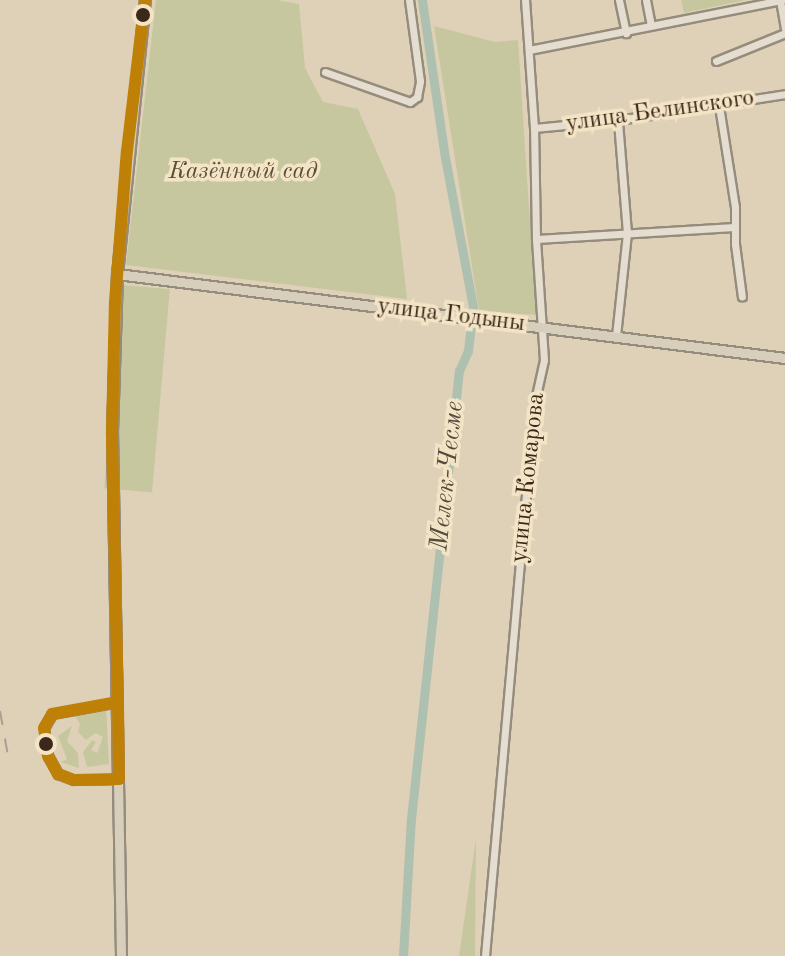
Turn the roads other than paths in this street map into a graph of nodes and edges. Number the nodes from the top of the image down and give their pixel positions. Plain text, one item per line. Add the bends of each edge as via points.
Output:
1 (145, 0) edge
2 (409, 0) edge
3 (525, 0) edge
4 (619, 0) edge
5 (646, 0) edge
6 (780, 0) edge
7 (651, 26) junction
8 (785, 31) edge
9 (626, 33) junction
10 (529, 50) junction
11 (716, 61) dead end
12 (325, 72) dead end
13 (785, 94) edge
14 (719, 106) junction
15 (618, 120) junction
16 (534, 128) junction
17 (735, 227) junction
18 (627, 233) junction
19 (536, 239) junction
20 (117, 274) junction
21 (742, 297) dead end
22 (541, 327) junction
23 (616, 336) junction
24 (785, 358) edge
25 (118, 702) junction
26 (119, 779) junction
27 (121, 956) edge
28 (485, 956) edge

1 - 20 main road
2 - 12 street via 420,81 413,101
3 - 10 street, улица Комарова
4 - 9 street
5 - 7 street
6 - 7 street
6 - 8 street
7 - 9 street
8 - 11 street
9 - 10 street
10 - 16 street, улица Комарова
13 - 14 street, улица Белинского
14 - 15 street, улица Белинского
14 - 17 street
15 - 16 street, улица Белинского
15 - 18 street
16 - 19 street, улица Комарова
17 - 18 street
17 - 21 street
18 - 19 street
18 - 23 street
19 - 22 street, улица Комарова
20 - 22 main road, улица Годыны
20 - 25 main road via 112,432
22 - 23 main road, улица Годыны
22 - 28 street, улица Комарова via 544,360 534,405
23 - 24 main road, улица Годыны
25 - 26 main road
25 - 26 street via 52,714 44,728 48,756 58,774 74,780
26 - 27 main road

